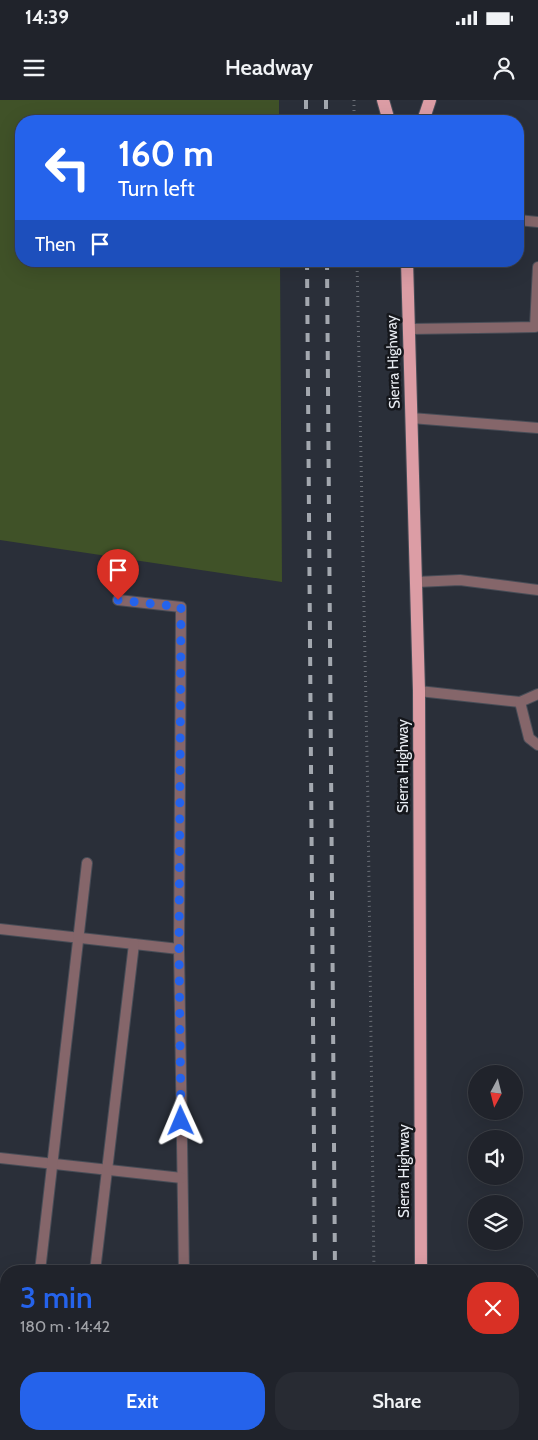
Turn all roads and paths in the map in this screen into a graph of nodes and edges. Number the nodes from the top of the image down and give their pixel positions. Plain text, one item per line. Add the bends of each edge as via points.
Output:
1 (354, 100) edge
2 (383, 100) edge
3 (430, 100) edge
4 (354, 115) edge
5 (387, 115) edge
6 (425, 115) edge
7 (524, 221) edge
8 (538, 222) edge
9 (357, 267) edge
10 (407, 267) edge
11 (538, 267) edge
12 (536, 327) edge
13 (409, 329) junction
14 (411, 418) junction
15 (538, 428) edge
16 (416, 582) junction
17 (538, 590) edge
18 (118, 600) dead end
19 (419, 691) junction
20 (538, 694) edge
21 (520, 702) junction
22 (538, 745) edge
23 (87, 863) dead end
24 (0, 929) edge
25 (78, 938) junction
26 (134, 944) junction
27 (179, 949) junction
28 (0, 1158) edge
29 (53, 1164) junction
30 (107, 1170) junction
31 (182, 1178) junction
32 (41, 1265) edge
33 (96, 1265) edge
34 (184, 1265) edge
35 (374, 1265) edge
36 (421, 1265) edge

1 - 4 path
2 - 5 main road
3 - 6 main road
7 - 8 lane
9 - 35 path
10 - 13 main road, Sierra Highway
11 - 12 lane
12 - 13 lane
13 - 14 main road, Sierra Highway
14 - 15 lane
14 - 16 main road, Sierra Highway
16 - 17 lane via 460,580
16 - 19 main road, Sierra Highway
18 - 27 lane via 181,607
19 - 21 lane
19 - 36 main road, Sierra Highway
20 - 21 lane
21 - 22 lane via 530,738
23 - 25 lane
24 - 25 lane
25 - 26 lane
25 - 29 lane
26 - 27 lane
26 - 30 lane
27 - 31 lane
28 - 29 lane
29 - 30 lane
29 - 32 lane
30 - 31 lane
30 - 33 lane
31 - 34 lane

